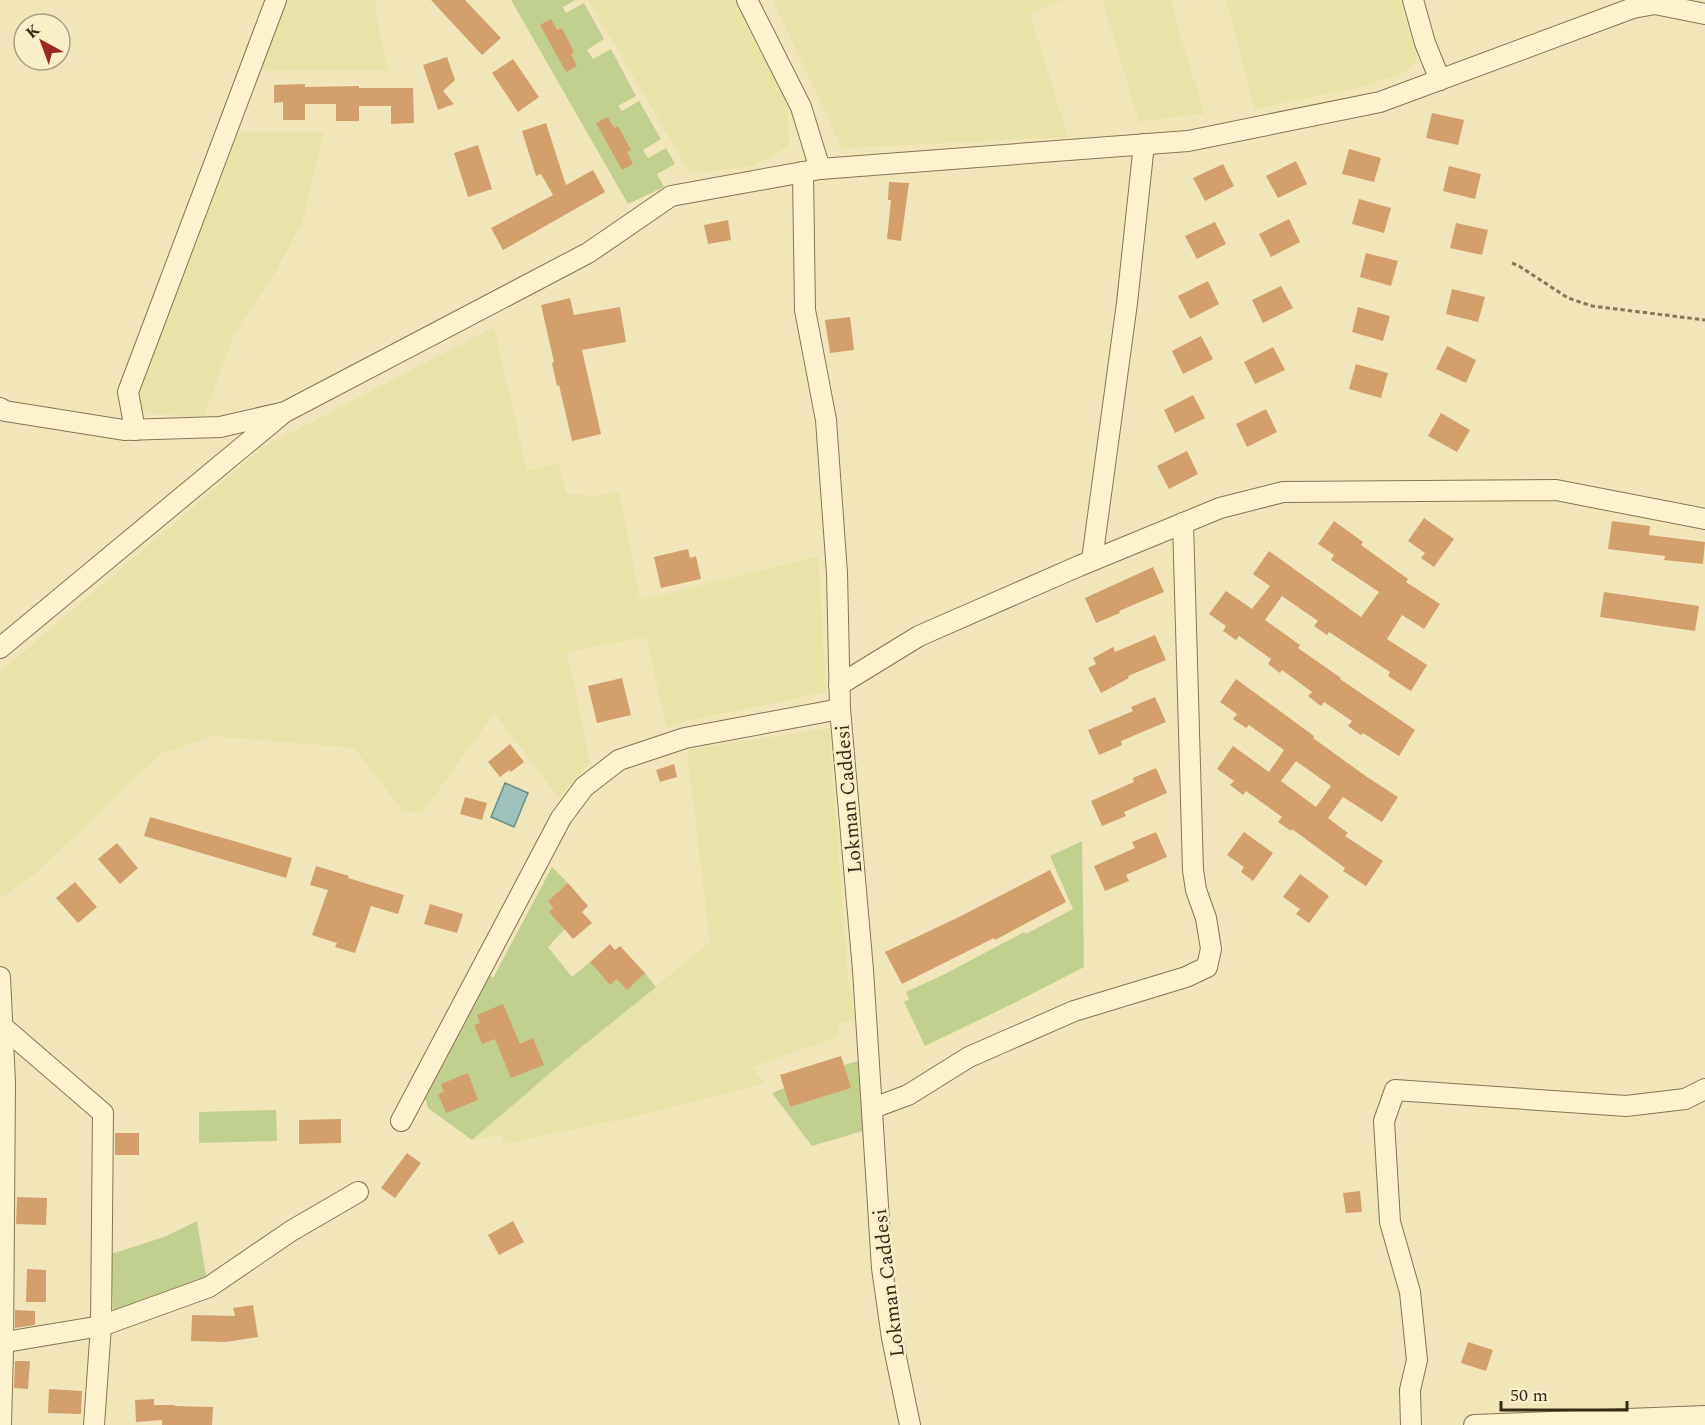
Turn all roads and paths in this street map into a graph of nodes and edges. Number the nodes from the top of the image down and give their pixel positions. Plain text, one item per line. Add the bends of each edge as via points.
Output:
1 (276, 0) edge
2 (747, 0) edge
3 (1413, 0) edge
4 (1705, 14) edge
5 (1440, 80) junction
6 (1144, 144) junction
7 (812, 171) junction
8 (1512, 263) dead end
9 (1705, 320) edge
10 (0, 408) edge
11 (285, 412) junction
12 (135, 429) junction
13 (1705, 519) edge
14 (1183, 523) junction
15 (1092, 560) junction
16 (0, 648) edge
17 (840, 685) junction
18 (840, 709) junction
19 (0, 977) edge
20 (2, 1026) junction
21 (1705, 1089) edge
22 (873, 1108) junction
23 (401, 1121) dead end
24 (358, 1192) dead end
25 (101, 1326) junction
26 (2, 1342) edge
27 (1705, 1416) edge
28 (1598, 1423) edge
29 (1, 1425) edge
30 (94, 1425) edge
31 (910, 1425) edge
32 (1411, 1425) edge
33 (1474, 1425) edge

1 - 12 street via 128,392
2 - 7 street, Lokman Caddesi via 801,107
3 - 5 street
4 - 5 street via 1655,4 1633,8
5 - 6 street via 1380,102 1188,141
6 - 7 street
6 - 15 street via 1128,303
7 - 11 street via 671,196 588,253
7 - 17 street, Lokman Caddesi via 805,310 826,420
8 - 9 path via 1568,298 1592,306
10 - 12 street
11 - 12 street via 220,427
11 - 16 street
13 - 14 street via 1556,490 1482,490 1283,492 1220,508
14 - 15 street
14 - 22 street via 1193,870 1211,949 1207,967 1074,1011 969,1057 908,1095
15 - 17 street via 918,636
17 - 18 street, Lokman Caddesi
18 - 22 street, Lokman Caddesi
18 - 23 street via 685,738 619,760 584,787 561,818
19 - 20 street
20 - 25 street via 103,1113
20 - 26 street
21 - 32 street via 1685,1100 1626,1106 1395,1090 1384,1121 1390,1221 1410,1293 1417,1360 1410,1390
22 - 31 street, Lokman Caddesi via 882,1268
24 - 25 street via 291,1231 209,1287
25 - 26 street
25 - 30 street
26 - 29 street
27 - 28 street
28 - 33 street

